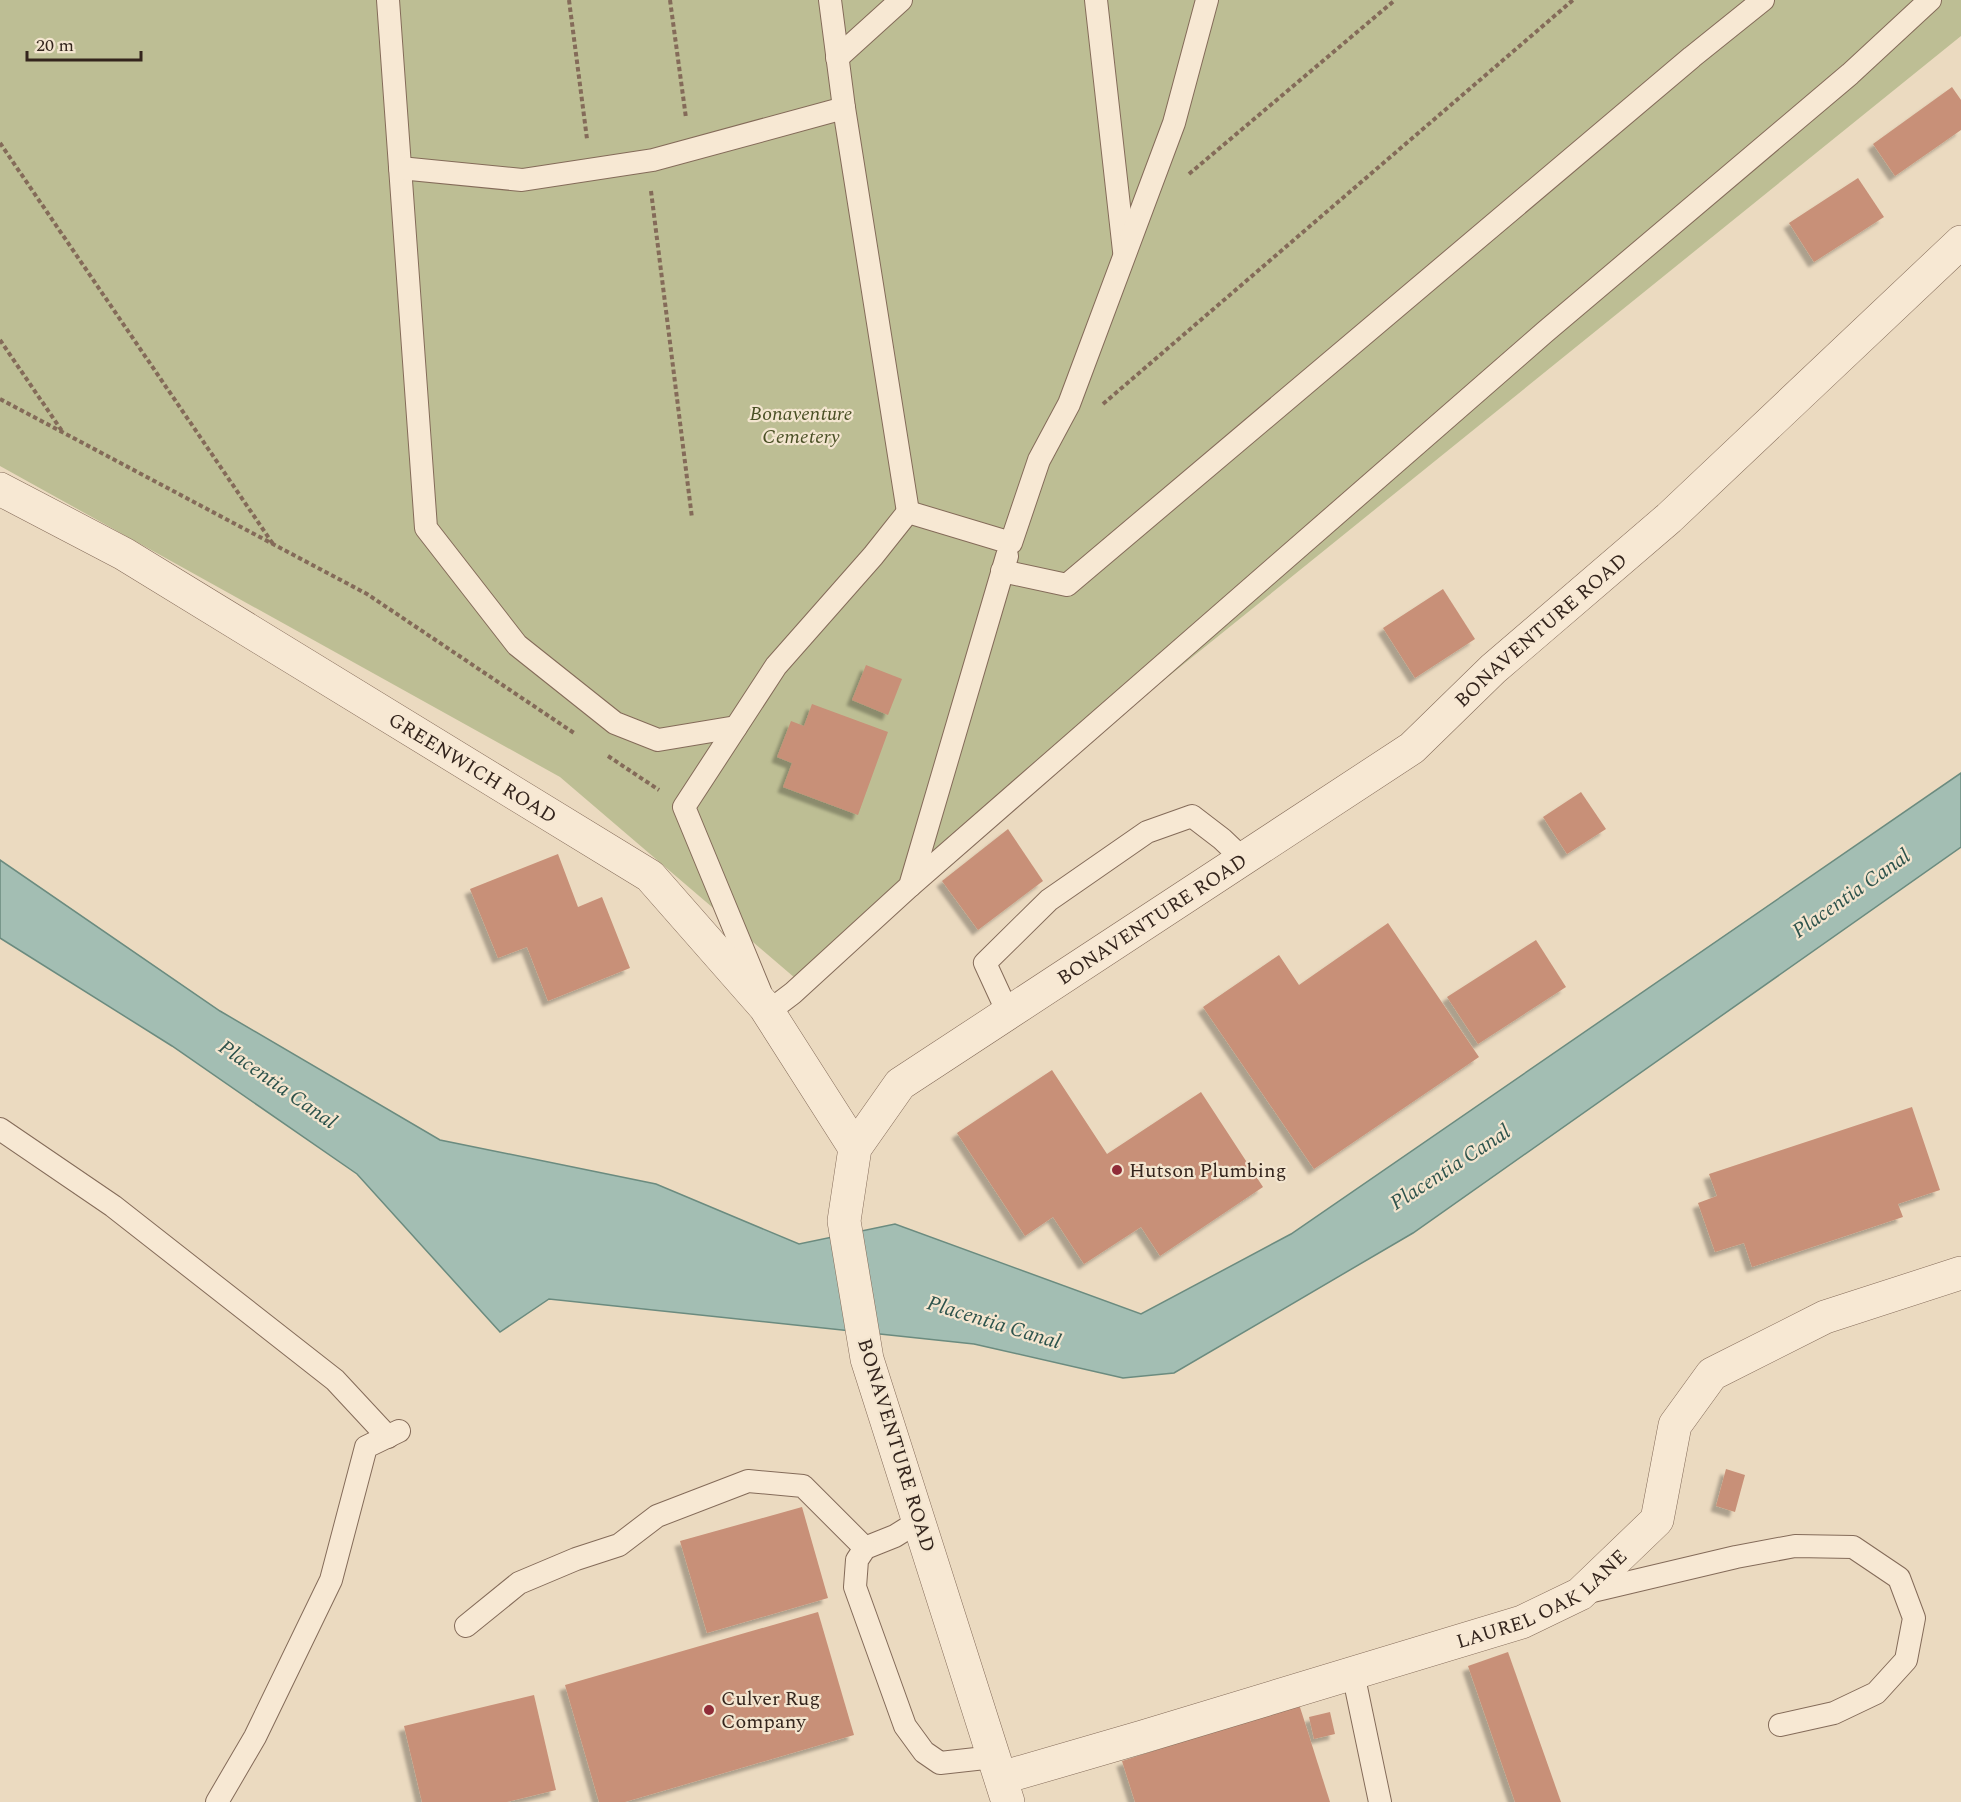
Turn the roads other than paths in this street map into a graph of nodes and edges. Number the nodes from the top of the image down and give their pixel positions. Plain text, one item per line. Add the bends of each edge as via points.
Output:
1 (388, 0) edge
2 (830, 0) edge
3 (901, 0) edge
4 (1096, 0) edge
5 (1207, 0) edge
6 (1763, 0) edge
7 (1930, 0) edge
8 (837, 58) junction
9 (844, 108) junction
10 (400, 168) junction
11 (1961, 242) edge
12 (1124, 255) junction
13 (0, 489) edge
14 (908, 512) junction
15 (1011, 543) junction
16 (1002, 571) junction
17 (736, 727) junction
18 (1243, 859) junction
19 (910, 886) junction
20 (766, 1010) junction
21 (1008, 1013) junction
22 (0, 1129) edge
23 (855, 1148) junction
24 (1961, 1273) edge
25 (919, 1521) junction
26 (865, 1548) junction
27 (1580, 1594) junction
28 (466, 1626) dead end
29 (1353, 1673) junction
30 (1780, 1725) dead end
31 (1001, 1779) edge
32 (216, 1802) edge
33 (1380, 1802) edge

1 - 10 lane
2 - 8 lane
3 - 8 lane
4 - 12 lane
5 - 12 lane via 1174,123
6 - 16 lane via 1067,585
7 - 19 lane via 1850,74 1545,332
8 - 9 lane
9 - 10 lane via 647,160 522,180
9 - 14 lane
10 - 17 lane via 426,528 517,645 615,723 658,740
11 - 18 street, BONAVENTURE ROAD via 1669,518 1493,669 1412,748
12 - 15 lane via 1069,404 1039,460
13 - 20 street, GREENWICH ROAD via 124,554 650,876
14 - 15 lane
14 - 17 lane via 776,666
15 - 16 lane
16 - 19 lane
17 - 20 lane via 684,807
18 - 21 street, BONAVENTURE ROAD
18 - 21 lane via 1192,816 1147,832 1049,900 985,963
19 - 20 lane via 793,993
20 - 23 street, GREENWICH ROAD
21 - 23 street, BONAVENTURE ROAD via 900,1084
22 - 32 lane via 113,1206 335,1380 394,1433 366,1447 331,1580 255,1737
23 - 25 street, BONAVENTURE ROAD via 844,1221 867,1359
24 - 27 street, LAUREL OAK LANE via 1825,1317 1712,1374 1675,1425 1657,1520
25 - 26 lane via 896,1536
25 - 31 street, BONAVENTURE ROAD
26 - 28 lane via 803,1486 748,1481 657,1516 619,1545 519,1583
26 - 31 lane via 857,1560 855,1587 905,1726 924,1752 940,1763
27 - 29 street, LAUREL OAK LANE via 1522,1622
27 - 30 lane via 1795,1546 1853,1547 1899,1578 1914,1618 1906,1660 1876,1693 1834,1713
29 - 31 street, LAUREL OAK LANE
29 - 33 lane

